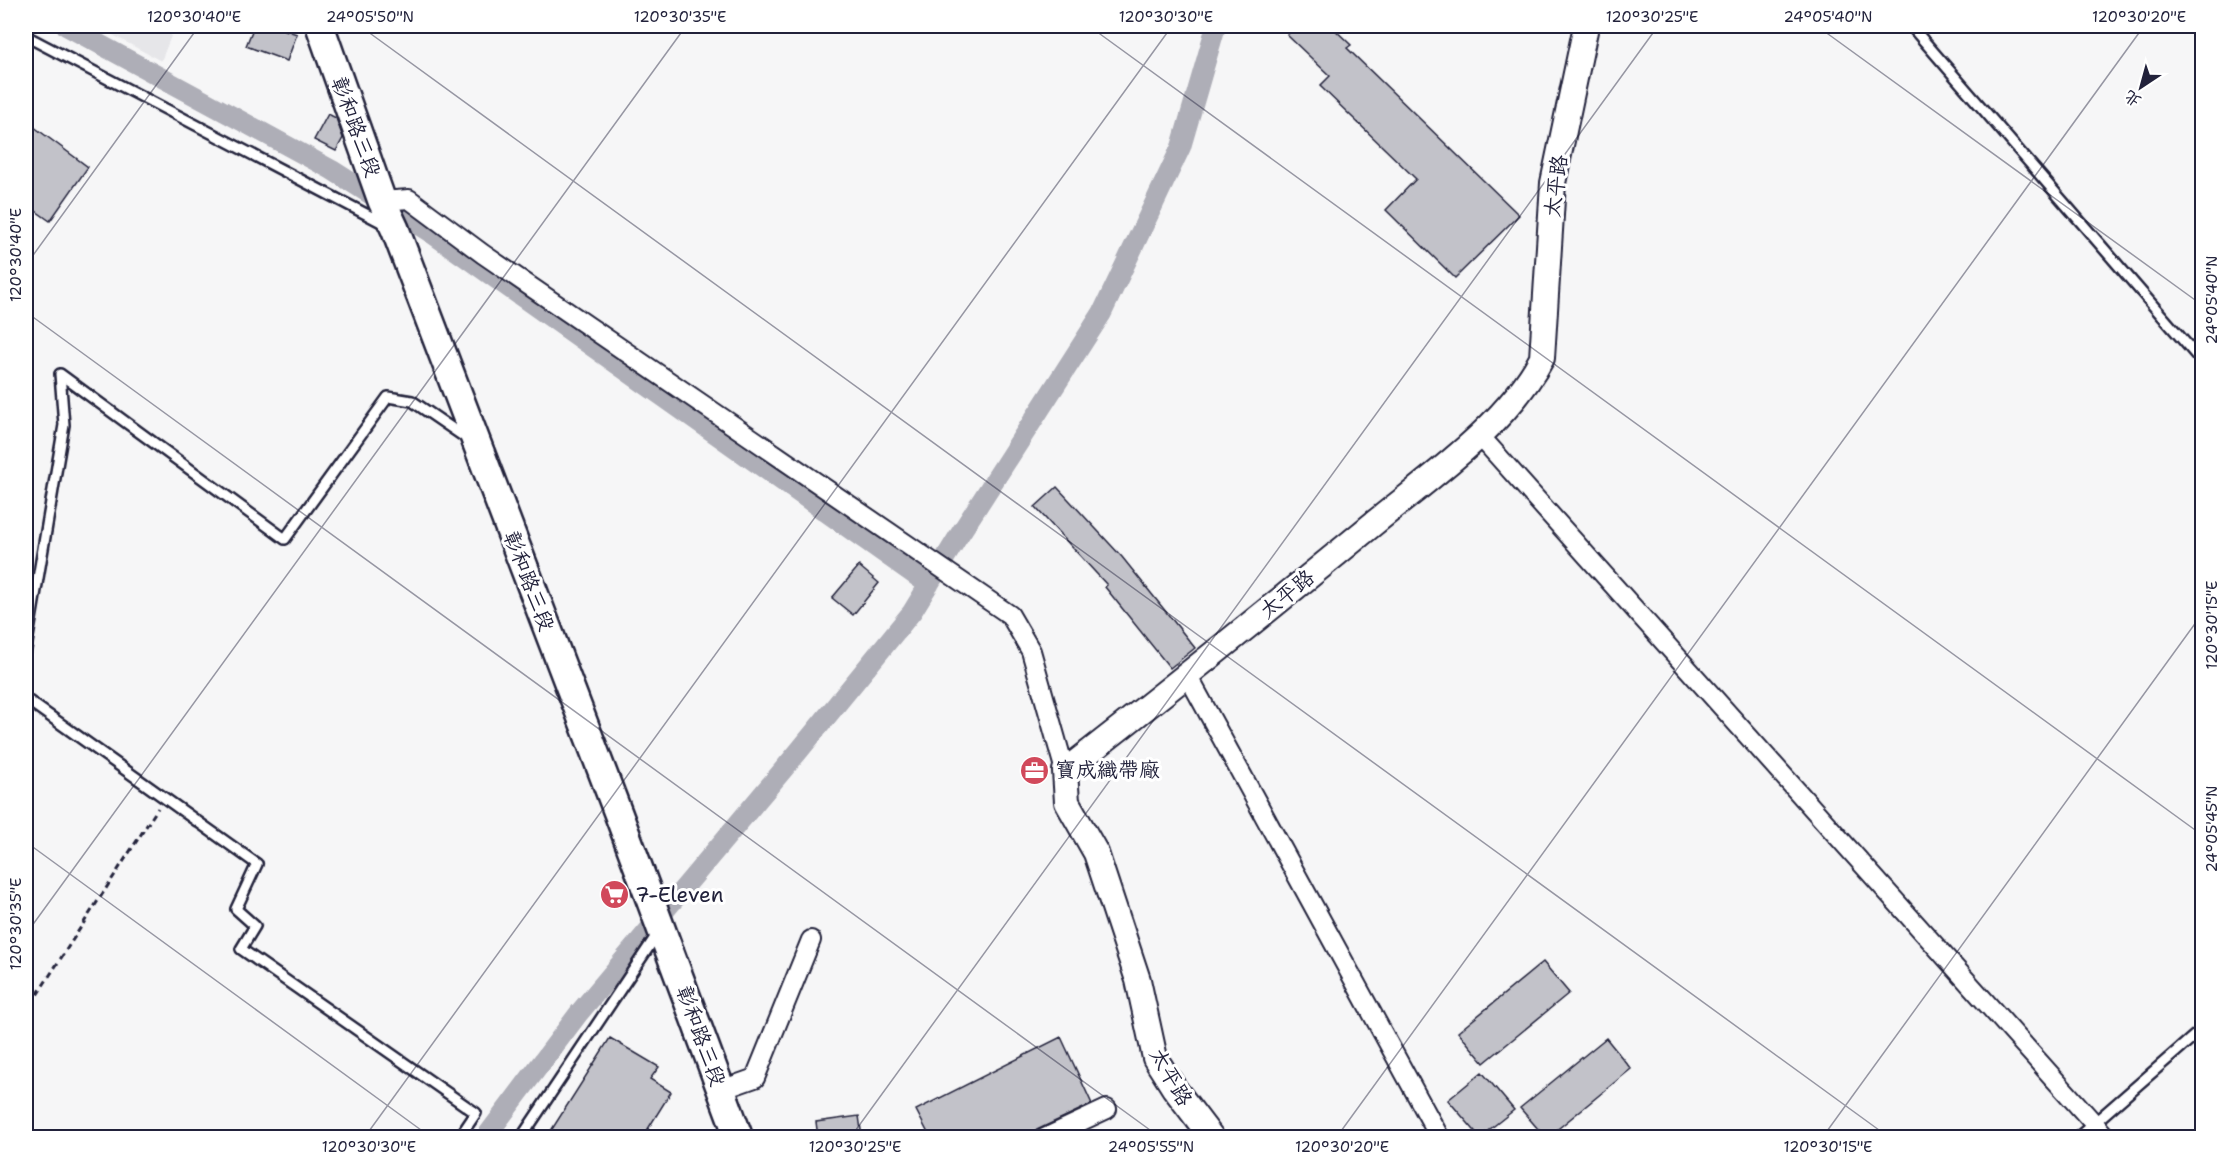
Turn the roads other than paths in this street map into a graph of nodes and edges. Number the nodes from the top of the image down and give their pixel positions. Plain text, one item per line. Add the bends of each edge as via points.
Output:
1 (320, 26) edge
2 (1586, 26) edge
3 (1911, 26) edge
4 (26, 36) edge
5 (382, 201) junction
6 (395, 229) junction
7 (2202, 362) edge
8 (1480, 435) junction
9 (478, 446) junction
10 (26, 649) edge
11 (1188, 676) junction
12 (26, 699) edge
13 (1065, 771) junction
14 (662, 928) junction
15 (811, 940) dead end
16 (2202, 1029) edge
17 (721, 1090) junction
18 (1107, 1109) dead end
19 (2094, 1123) junction
20 (459, 1137) edge
21 (521, 1137) edge
22 (739, 1137) edge
23 (1045, 1137) edge
24 (1212, 1137) edge
25 (1440, 1137) edge
26 (2077, 1137) edge
27 (2107, 1137) edge

1 - 5 main road, 彰和路三段
2 - 8 street, 太平路 via 1553,183 1542,358 1532,378
3 - 7 lane
4 - 6 lane
5 - 6 main road, 彰和路三段
5 - 13 street via 409,199 483,254 1010,615 1032,651
6 - 9 main road, 彰和路三段
8 - 11 street, 太平路
8 - 19 street
9 - 10 lane via 412,401 388,398 285,539 60,374 64,425
9 - 14 main road, 彰和路三段
11 - 13 street, 太平路
11 - 25 street
12 - 20 lane via 257,864 236,909 255,926 242,949 476,1113
13 - 24 street, 太平路 via 1067,802 1096,854 1138,980 1155,1058
14 - 17 main road, 彰和路三段
14 - 21 lane
15 - 17 street via 756,1078
16 - 19 lane
17 - 22 main road, 彰和路三段
18 - 23 street
19 - 26 lane
19 - 27 street

